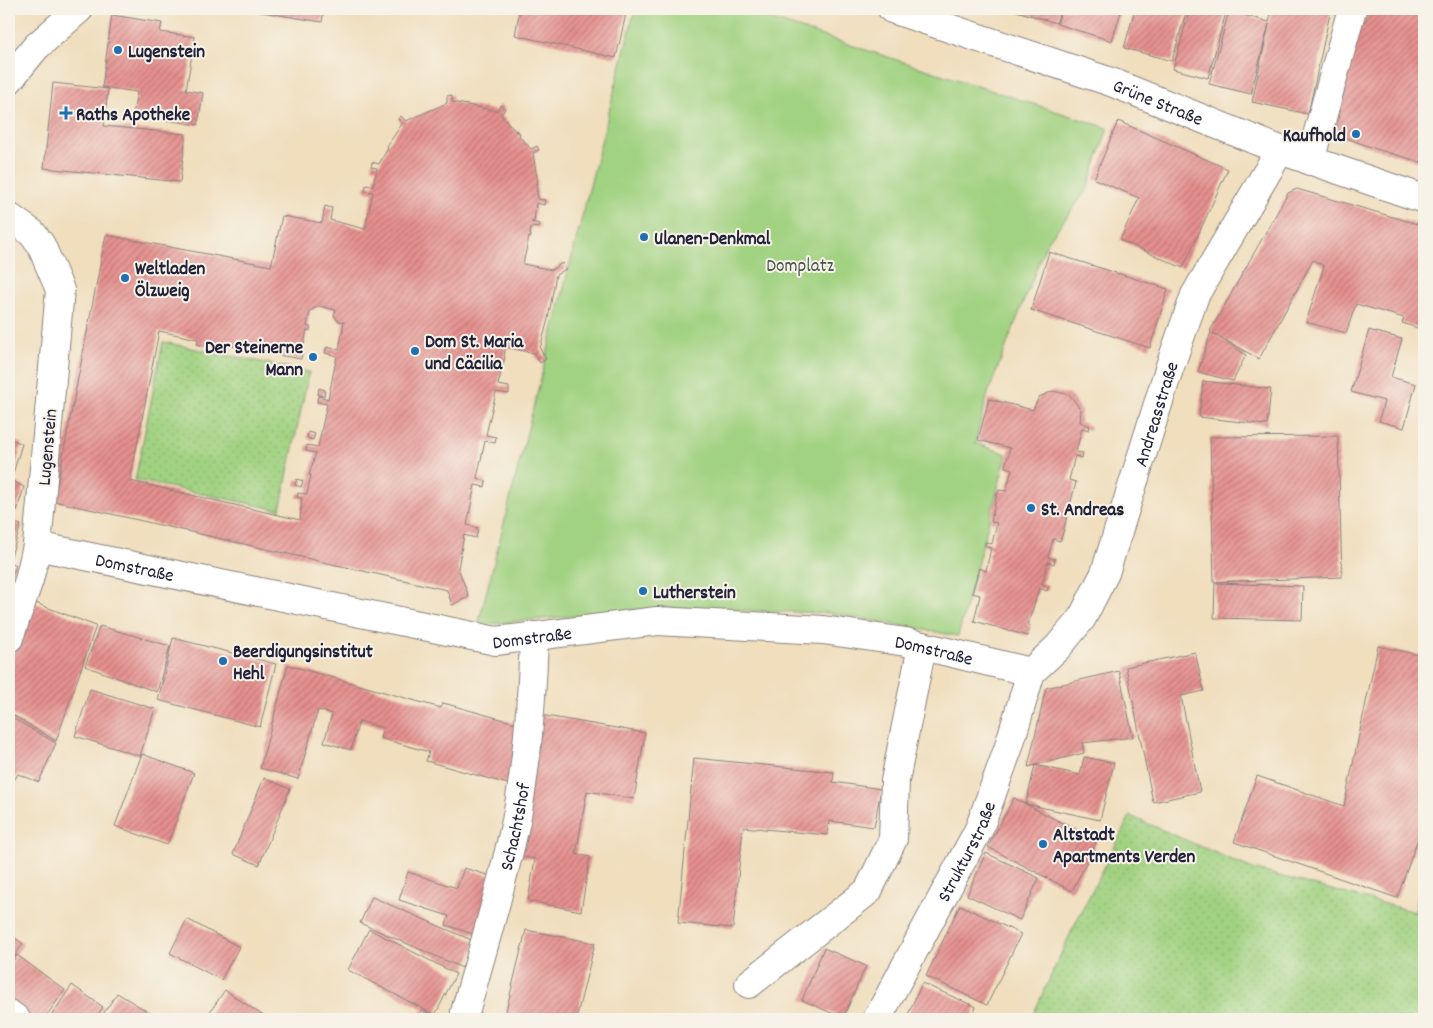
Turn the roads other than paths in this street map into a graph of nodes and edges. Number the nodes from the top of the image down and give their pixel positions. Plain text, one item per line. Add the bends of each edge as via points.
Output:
1 (79, 9) edge
2 (892, 9) edge
3 (1352, 9) edge
4 (9, 80) edge
5 (1280, 150) junction
6 (1310, 161) junction
7 (1424, 199) edge
8 (9, 217) edge
9 (37, 546) junction
10 (534, 636) junction
11 (9, 638) edge
12 (922, 646) junction
13 (1031, 672) junction
14 (749, 984) dead end
15 (465, 1012) dead end
16 (9, 1014) edge
17 (16, 1019) edge
18 (877, 1019) edge

1 - 4 street via 36,47
2 - 5 street, Grüne Straße via 1112,82
3 - 6 street
5 - 6 street, Grüne Straße
5 - 13 street, Andreasstraße via 1195,295 1106,573 1082,618
6 - 7 street, Grüne Straße
8 - 9 street, Lugenstein via 32,233 41,245 60,290
9 - 10 street, Domstraße via 496,641
9 - 11 street, Lugenstein via 30,580
10 - 12 street, Domstraße via 657,621 823,630
10 - 15 street, Schachtshof via 531,708 516,819
12 - 13 street, Domstraße
12 - 14 street via 896,781 893,839 868,891
13 - 18 street, Strukturstraße via 1008,749 979,828
16 - 17 street

